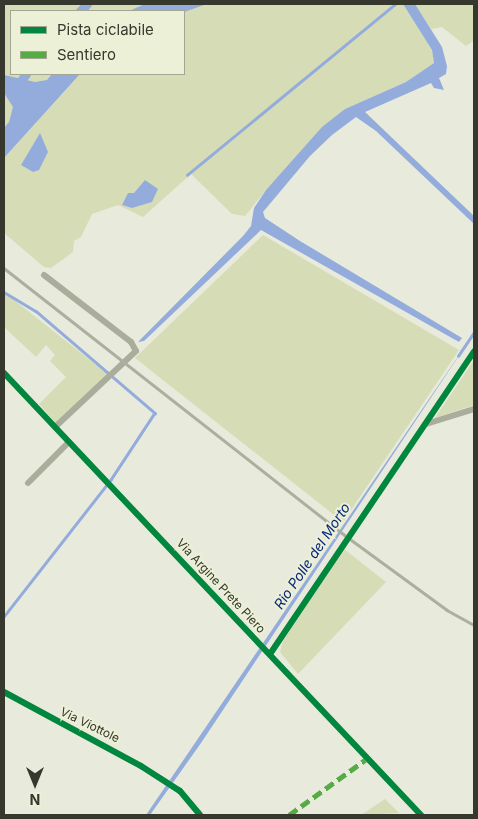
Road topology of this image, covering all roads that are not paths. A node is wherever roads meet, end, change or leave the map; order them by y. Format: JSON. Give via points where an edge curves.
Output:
{"nodes":[{"id":1,"x":44,"y":275,"type":"dead end"},
{"id":2,"x":474,"y":351,"type":"edge"},
{"id":3,"x":4,"y":373,"type":"edge"},
{"id":4,"x":474,"y":409,"type":"edge"},
{"id":5,"x":426,"y":424,"type":"junction"},
{"id":6,"x":55,"y":427,"type":"junction"},
{"id":7,"x":69,"y":442,"type":"junction"},
{"id":8,"x":28,"y":483,"type":"dead end"},
{"id":9,"x":269,"y":653,"type":"junction"},
{"id":10,"x":4,"y":692,"type":"edge"},
{"id":11,"x":200,"y":815,"type":"edge"},
{"id":12,"x":421,"y":815,"type":"edge"}],
"edges":[{"from":1,"to":6,"type":"street","via":[[131,342],[136,350]]},
{"from":2,"to":5,"type":"street"},
{"from":3,"to":6,"type":"street","name":"Via Argine Prete Piero"},
{"from":4,"to":5,"type":"street"},
{"from":5,"to":9,"type":"street"},
{"from":6,"to":7,"type":"street","name":"Via Argine Prete Piero"},
{"from":7,"to":8,"type":"street"},
{"from":7,"to":9,"type":"street","name":"Via Argine Prete Piero"},
{"from":9,"to":12,"type":"street","name":"Via Argine Prete Piero","via":[[365,760]]},
{"from":10,"to":11,"type":"street","name":"Via Viottole","via":[[61,725],[110,747],[180,791]]}]}
